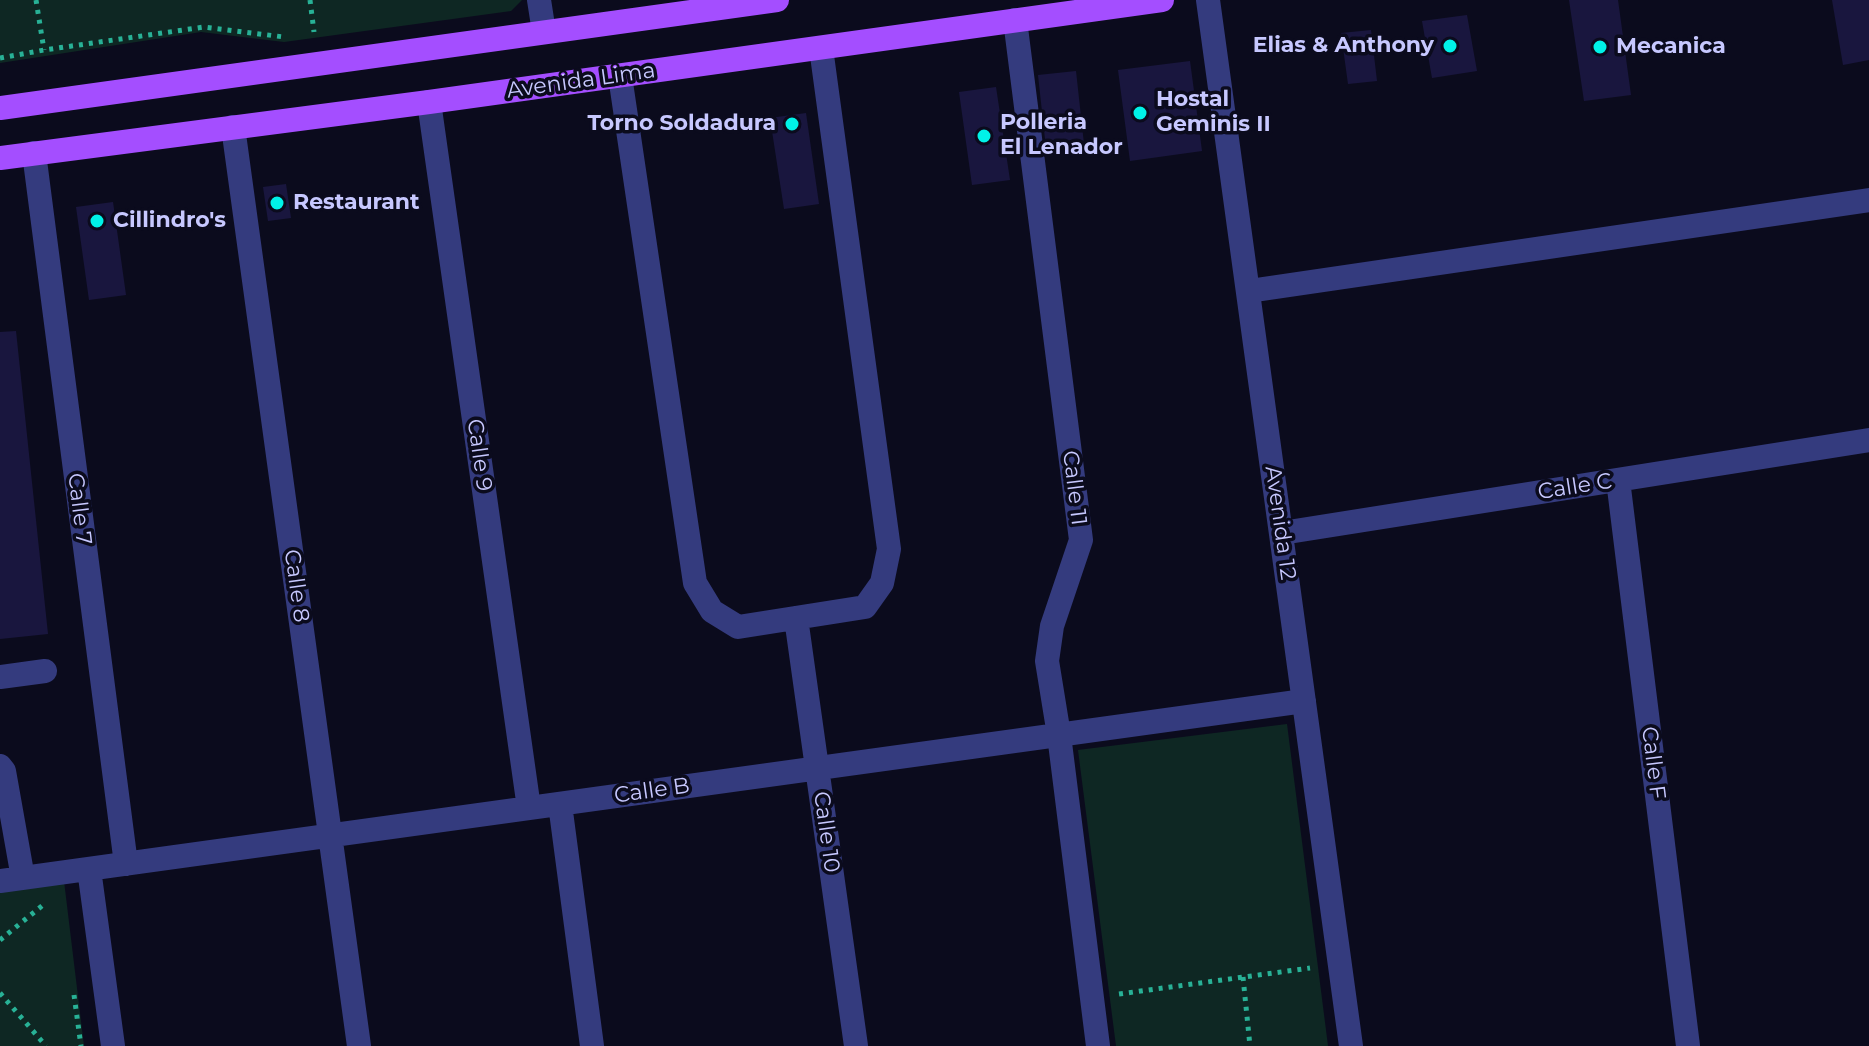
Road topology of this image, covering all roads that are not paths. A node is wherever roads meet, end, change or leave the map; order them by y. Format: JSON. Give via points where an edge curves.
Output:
{"nodes":[{"id":1,"x":539,"y":0,"type":"edge"},
{"id":2,"x":777,"y":0,"type":"edge"},
{"id":3,"x":1162,"y":0,"type":"edge"},
{"id":4,"x":1208,"y":0,"type":"edge"},
{"id":5,"x":1083,"y":5,"type":"edge"},
{"id":6,"x":1015,"y":20,"type":"junction"},
{"id":7,"x":544,"y":32,"type":"junction"},
{"id":8,"x":821,"y":48,"type":"junction"},
{"id":9,"x":620,"y":76,"type":"junction"},
{"id":10,"x":429,"y":102,"type":"junction"},
{"id":11,"x":0,"y":108,"type":"edge"},
{"id":12,"x":233,"y":127,"type":"junction"},
{"id":13,"x":34,"y":153,"type":"junction"},
{"id":14,"x":0,"y":158,"type":"edge"},
{"id":15,"x":1869,"y":200,"type":"edge"},
{"id":16,"x":1249,"y":291,"type":"junction"},
{"id":17,"x":1869,"y":440,"type":"edge"},
{"id":18,"x":1618,"y":480,"type":"junction"},
{"id":19,"x":1282,"y":533,"type":"junction"},
{"id":20,"x":796,"y":618,"type":"junction"},
{"id":21,"x":45,"y":671,"type":"dead end"},
{"id":22,"x":0,"y":677,"type":"edge"},
{"id":23,"x":1304,"y":701,"type":"junction"},
{"id":24,"x":1059,"y":735,"type":"junction"},
{"id":25,"x":0,"y":766,"type":"edge"},
{"id":26,"x":816,"y":768,"type":"junction"},
{"id":27,"x":560,"y":804,"type":"junction"},
{"id":28,"x":529,"y":808,"type":"junction"},
{"id":29,"x":330,"y":835,"type":"junction"},
{"id":30,"x":126,"y":864,"type":"junction"},
{"id":31,"x":89,"y":869,"type":"junction"},
{"id":32,"x":11,"y":880,"type":"edge"},
{"id":33,"x":113,"y":1046,"type":"edge"},
{"id":34,"x":359,"y":1046,"type":"edge"},
{"id":35,"x":592,"y":1046,"type":"edge"},
{"id":36,"x":856,"y":1046,"type":"edge"},
{"id":37,"x":1098,"y":1046,"type":"edge"},
{"id":38,"x":1351,"y":1046,"type":"edge"},
{"id":39,"x":1688,"y":1046,"type":"edge"}],
"edges":[{"from":1,"to":7,"type":"street"},
{"from":2,"to":7,"type":"main road"},
{"from":3,"to":5,"type":"main road","name":"Avenida Lima"},
{"from":4,"to":16,"type":"street","name":"Avenida 12"},
{"from":5,"to":6,"type":"main road","name":"Avenida Lima"},
{"from":6,"to":8,"type":"main road","name":"Avenida Lima"},
{"from":6,"to":24,"type":"street","name":"Calle 11","via":[[1081,540],[1052,626],[1047,661]]},
{"from":7,"to":11,"type":"main road"},
{"from":8,"to":9,"type":"main road","name":"Avenida Lima"},
{"from":8,"to":20,"type":"street","via":[[889,549],[882,583],[865,607]]},
{"from":9,"to":10,"type":"main road","name":"Avenida Lima"},
{"from":9,"to":20,"type":"street","via":[[695,583],[712,611],[738,627]]},
{"from":10,"to":12,"type":"main road","name":"Avenida Lima"},
{"from":10,"to":28,"type":"street","name":"Calle 9"},
{"from":12,"to":13,"type":"main road","name":"Avenida Lima"},
{"from":12,"to":29,"type":"street","name":"Calle 8"},
{"from":13,"to":14,"type":"main road","name":"Avenida Lima"},
{"from":13,"to":30,"type":"street","name":"Calle 7"},
{"from":15,"to":16,"type":"street"},
{"from":16,"to":19,"type":"street","name":"Avenida 12"},
{"from":17,"to":18,"type":"street","name":"Calle C"},
{"from":18,"to":19,"type":"street","name":"Calle C"},
{"from":18,"to":39,"type":"street","name":"Calle F"},
{"from":19,"to":23,"type":"street","name":"Avenida 12"},
{"from":20,"to":26,"type":"street","name":"Calle 10"},
{"from":21,"to":22,"type":"street"},
{"from":23,"to":24,"type":"street","name":"Calle B"},
{"from":23,"to":38,"type":"street","name":"Avenida 12"},
{"from":24,"to":26,"type":"street","name":"Calle B"},
{"from":24,"to":37,"type":"street","name":"Calle 11"},
{"from":25,"to":32,"type":"street"},
{"from":26,"to":27,"type":"street","name":"Calle B"},
{"from":26,"to":36,"type":"street","name":"Calle 10"},
{"from":27,"to":28,"type":"street","name":"Calle B"},
{"from":27,"to":35,"type":"street"},
{"from":28,"to":29,"type":"street","name":"Calle B"},
{"from":29,"to":30,"type":"street","name":"Calle B"},
{"from":29,"to":34,"type":"street","name":"Calle 8"},
{"from":30,"to":31,"type":"street","name":"Calle B"},
{"from":31,"to":32,"type":"street","name":"Calle B"},
{"from":31,"to":33,"type":"street"}]}
